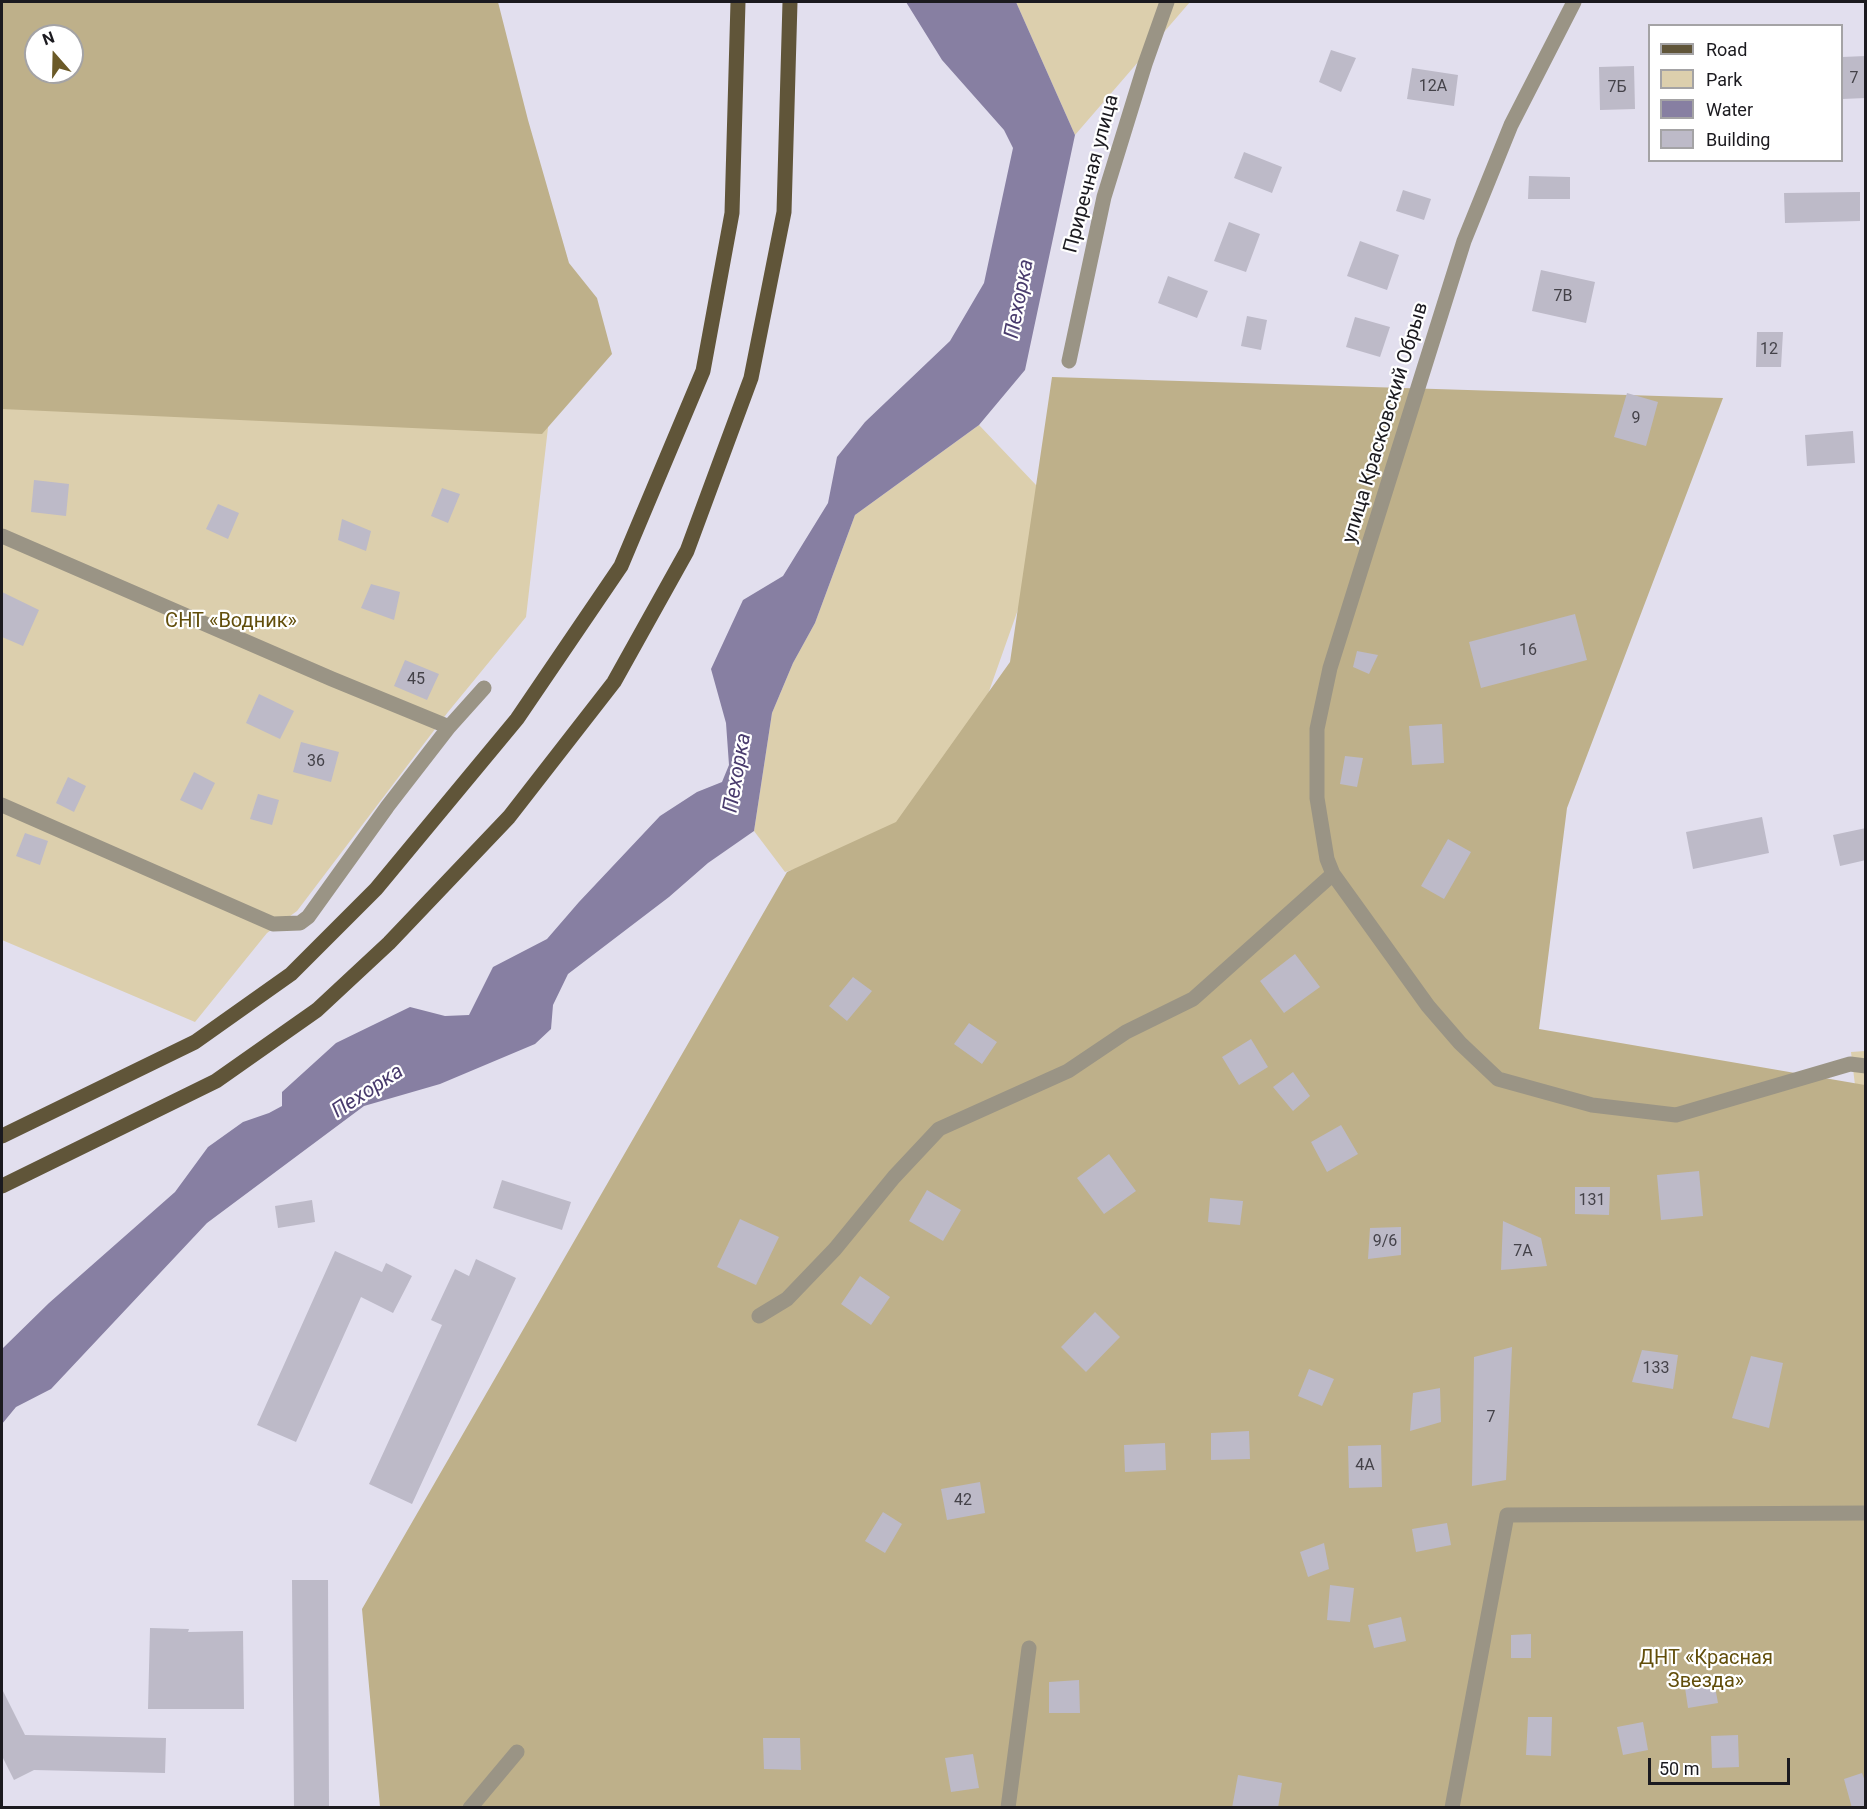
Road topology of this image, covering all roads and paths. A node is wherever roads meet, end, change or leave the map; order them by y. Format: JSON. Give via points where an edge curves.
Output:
{"nodes":[{"id":1,"x":738,"y":2,"type":"edge"},
{"id":2,"x":790,"y":2,"type":"edge"},
{"id":3,"x":1167,"y":2,"type":"edge"},
{"id":4,"x":1574,"y":2,"type":"edge"},
{"id":5,"x":1068,"y":361,"type":"dead end"},
{"id":6,"x":2,"y":536,"type":"edge"},
{"id":7,"x":484,"y":688,"type":"dead end"},
{"id":8,"x":449,"y":727,"type":"junction"},
{"id":9,"x":2,"y":805,"type":"edge"},
{"id":10,"x":1333,"y":874,"type":"junction"},
{"id":11,"x":1866,"y":1066,"type":"edge"},
{"id":12,"x":2,"y":1136,"type":"edge"},
{"id":13,"x":2,"y":1186,"type":"edge"},
{"id":14,"x":759,"y":1316,"type":"dead end"},
{"id":15,"x":1866,"y":1513,"type":"edge"},
{"id":16,"x":1029,"y":1648,"type":"dead end"},
{"id":17,"x":517,"y":1752,"type":"dead end"},
{"id":18,"x":470,"y":1808,"type":"edge"},
{"id":19,"x":1008,"y":1808,"type":"edge"},
{"id":20,"x":1452,"y":1808,"type":"edge"}],
"edges":[{"from":1,"to":12,"type":"main road","via":[[732,213],[703,371],[621,566],[517,719],[376,889],[291,974],[195,1042]]},
{"from":2,"to":13,"type":"main road","via":[[784,212],[751,378],[687,551],[615,682],[509,816],[389,943],[317,1010],[216,1081]]},
{"from":3,"to":5,"type":"street","name":"Приречная улица","via":[[1104,197]]},
{"from":4,"to":10,"type":"street","name":"улица Красковский Обрыв","via":[[1511,125],[1464,241],[1330,668],[1317,729],[1317,798]]},
{"from":6,"to":8,"type":"street"},
{"from":7,"to":8,"type":"street"},
{"from":8,"to":9,"type":"street","via":[[300,923],[273,924]]},
{"from":10,"to":11,"type":"street","name":"улица Красковский Обрыв","via":[[1428,1006],[1498,1079],[1592,1105],[1676,1115],[1850,1064]]},
{"from":10,"to":14,"type":"street","via":[[1192,999],[1126,1032],[1068,1071],[939,1129],[787,1299]]},
{"from":15,"to":20,"type":"street","via":[[1507,1515]]},
{"from":16,"to":19,"type":"street"},
{"from":17,"to":18,"type":"street"}]}
